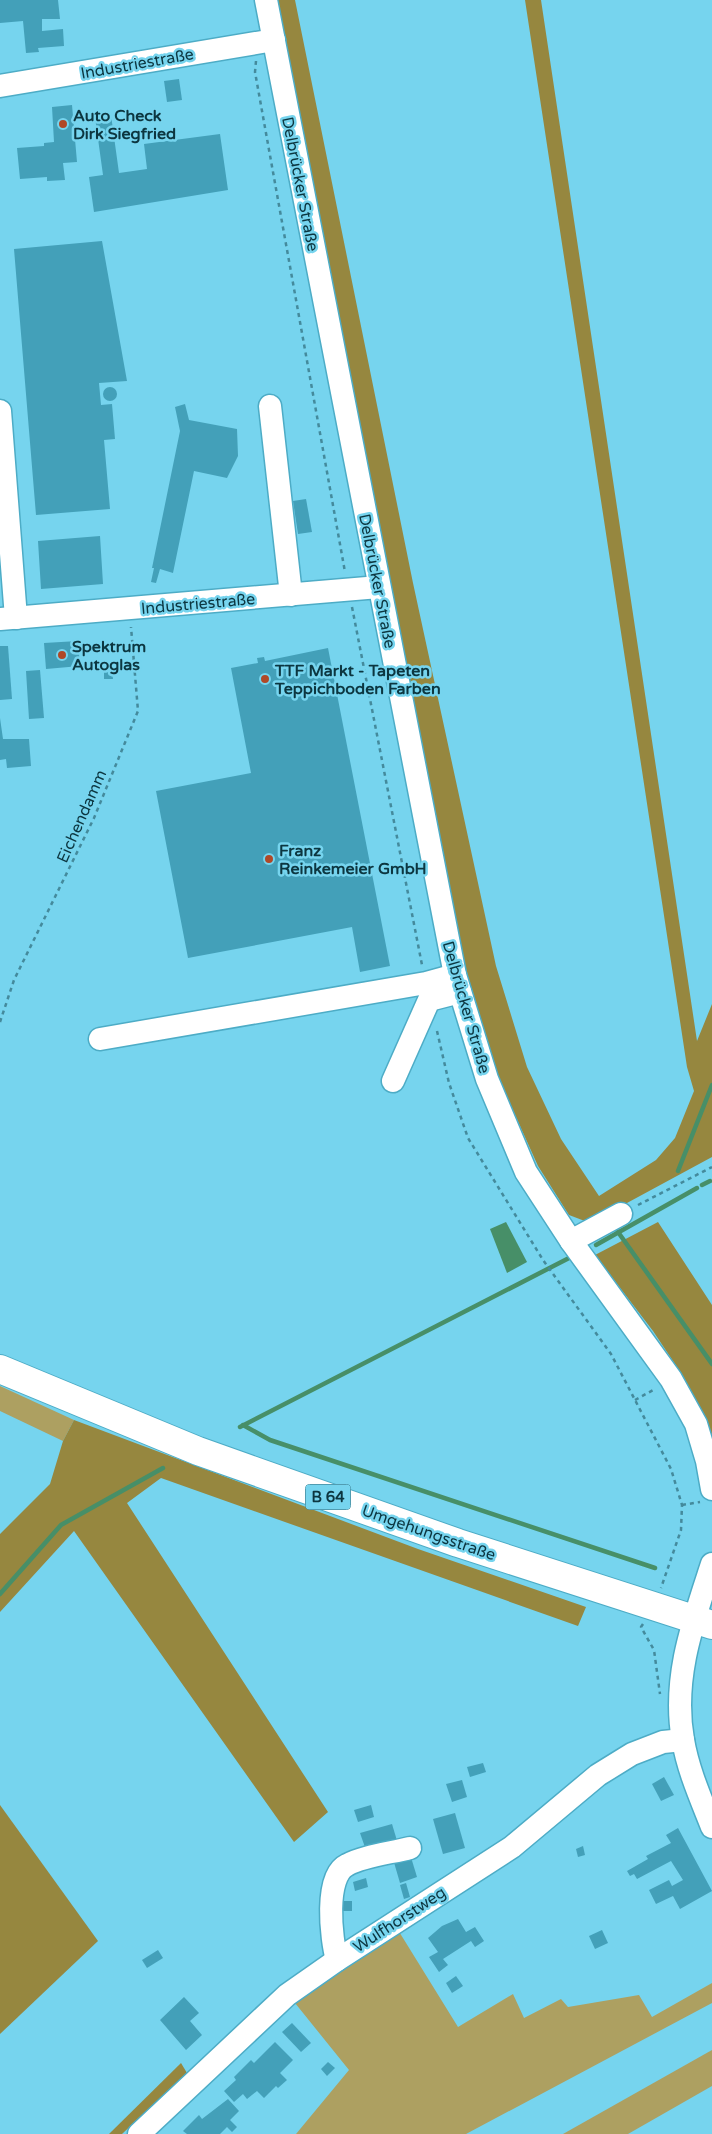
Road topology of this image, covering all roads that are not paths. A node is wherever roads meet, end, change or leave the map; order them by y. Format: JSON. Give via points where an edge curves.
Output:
{"nodes":[{"id":1,"x":266,"y":0,"type":"edge"},
{"id":2,"x":265,"y":42,"type":"junction"},
{"id":3,"x":0,"y":86,"type":"edge"},
{"id":4,"x":270,"y":406,"type":"dead end"},
{"id":5,"x":0,"y":411,"type":"edge"},
{"id":6,"x":379,"y":587,"type":"junction"},
{"id":7,"x":290,"y":595,"type":"junction"},
{"id":8,"x":8,"y":618,"type":"edge"},
{"id":9,"x":457,"y":983,"type":"junction"},
{"id":10,"x":427,"y":992,"type":"junction"},
{"id":11,"x":100,"y":1039,"type":"dead end"},
{"id":12,"x":393,"y":1081,"type":"dead end"},
{"id":13,"x":621,"y":1214,"type":"road end"},
{"id":14,"x":571,"y":1241,"type":"junction"},
{"id":15,"x":0,"y":1369,"type":"edge"},
{"id":16,"x":708,"y":1495,"type":"edge"},
{"id":17,"x":712,"y":1564,"type":"edge"},
{"id":18,"x":703,"y":1623,"type":"edge"},
{"id":19,"x":683,"y":1740,"type":"junction"},
{"id":20,"x":712,"y":1828,"type":"edge"},
{"id":21,"x":410,"y":1848,"type":"dead end"},
{"id":22,"x":337,"y":1960,"type":"junction"},
{"id":23,"x":139,"y":2134,"type":"edge"}],
"edges":[{"from":1,"to":2,"type":"street","name":"Delbrücker Straße"},
{"from":2,"to":3,"type":"street","name":"Industriestraße"},
{"from":2,"to":6,"type":"street","name":"Delbrücker Straße"},
{"from":4,"to":7,"type":"street"},
{"from":5,"to":8,"type":"street","name":"Industriestraße"},
{"from":6,"to":7,"type":"street","name":"Industriestraße"},
{"from":6,"to":9,"type":"street","name":"Delbrücker Straße"},
{"from":7,"to":8,"type":"street","name":"Industriestraße"},
{"from":9,"to":10,"type":"street"},
{"from":9,"to":14,"type":"street","name":"Delbrücker Straße","via":[[487,1079],[526,1172]]},
{"from":10,"to":11,"type":"street"},
{"from":10,"to":12,"type":"street"},
{"from":13,"to":14,"type":"street"},
{"from":14,"to":16,"type":"street","name":"Delbrücker Straße","via":[[671,1379],[696,1424],[707,1460]]},
{"from":15,"to":18,"type":"main road","name":"Umgehungsstraße","number":"B 64","via":[[198,1452]]},
{"from":17,"to":18,"type":"street"},
{"from":18,"to":19,"type":"street","via":[[687,1640],[681,1672]]},
{"from":19,"to":20,"type":"street"},
{"from":19,"to":22,"type":"street","name":"Wulfhorstweg","via":[[663,1742],[632,1754],[598,1775],[512,1847]]},
{"from":21,"to":22,"type":"street","via":[[345,1865],[336,1876],[331,1923]]},
{"from":22,"to":23,"type":"street","name":"Wulfhorstweg","via":[[287,1995]]}]}
